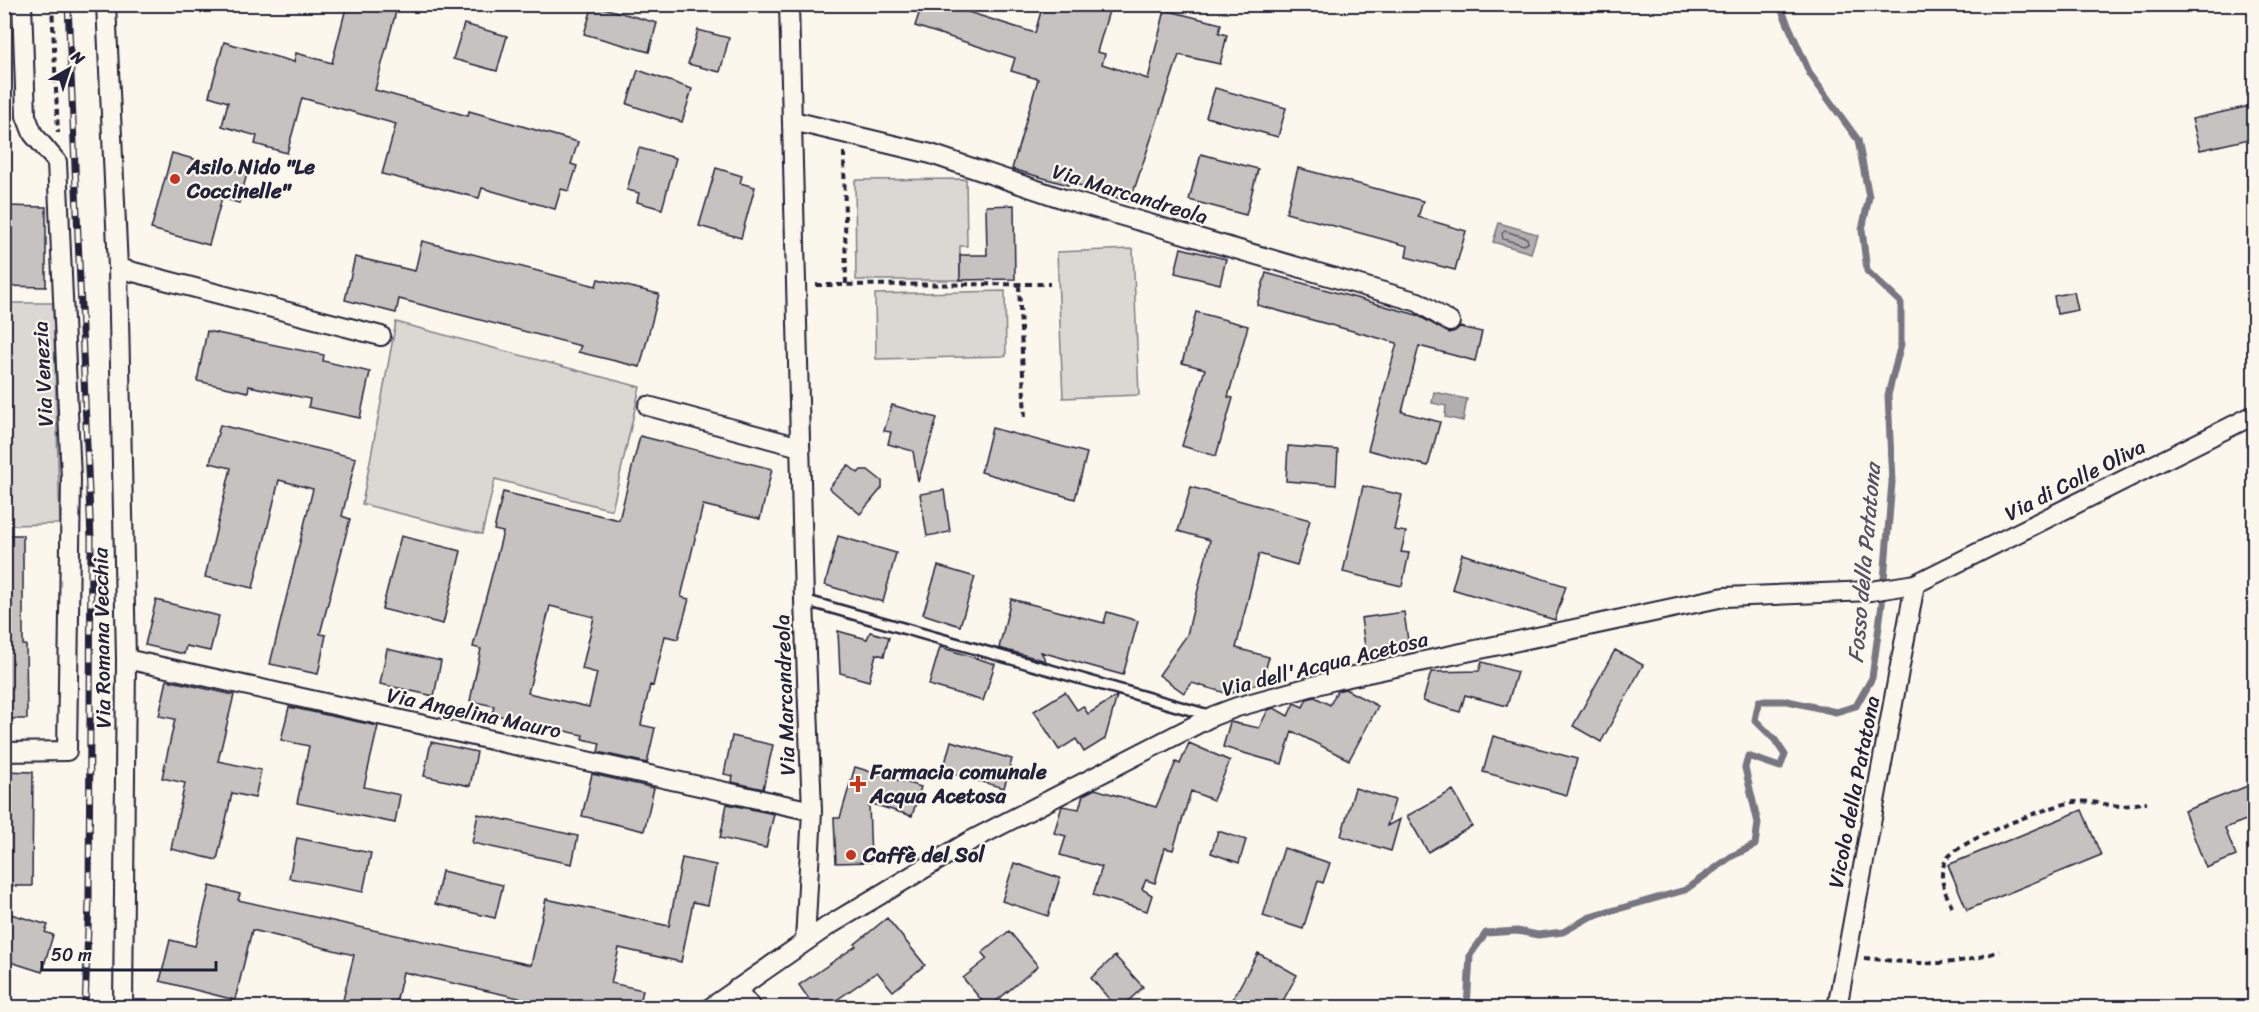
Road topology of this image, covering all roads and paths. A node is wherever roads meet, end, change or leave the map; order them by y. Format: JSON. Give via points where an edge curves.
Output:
{"nodes":[{"id":1,"x":22,"y":4,"type":"edge"},
{"id":2,"x":52,"y":4,"type":"edge"},
{"id":3,"x":106,"y":4,"type":"edge"},
{"id":4,"x":789,"y":4,"type":"edge"},
{"id":5,"x":793,"y":121,"type":"junction"},
{"id":6,"x":844,"y":133,"type":"junction"},
{"id":7,"x":57,"y":162,"type":"junction"},
{"id":8,"x":118,"y":268,"type":"junction"},
{"id":9,"x":798,"y":282,"type":"junction"},
{"id":10,"x":1050,"y":284,"type":"dead end"},
{"id":11,"x":1019,"y":285,"type":"junction"},
{"id":12,"x":846,"y":287,"type":"junction"},
{"id":13,"x":1450,"y":322,"type":"dead end"},
{"id":14,"x":381,"y":336,"type":"dead end"},
{"id":15,"x":648,"y":406,"type":"dead end"},
{"id":16,"x":2254,"y":414,"type":"edge"},
{"id":17,"x":1025,"y":419,"type":"dead end"},
{"id":18,"x":800,"y":447,"type":"junction"},
{"id":19,"x":1915,"y":584,"type":"junction"},
{"id":20,"x":804,"y":600,"type":"junction"},
{"id":21,"x":126,"y":659,"type":"junction"},
{"id":22,"x":1213,"y":716,"type":"junction"},
{"id":23,"x":4,"y":752,"type":"edge"},
{"id":24,"x":2147,"y":802,"type":"dead end"},
{"id":25,"x":812,"y":811,"type":"junction"},
{"id":26,"x":1952,"y":907,"type":"dead end"},
{"id":27,"x":805,"y":941,"type":"junction"},
{"id":28,"x":1999,"y":951,"type":"dead end"},
{"id":29,"x":1846,"y":956,"type":"junction"},
{"id":30,"x":736,"y":989,"type":"junction"},
{"id":31,"x":123,"y":1008,"type":"edge"},
{"id":32,"x":710,"y":1008,"type":"edge"},
{"id":33,"x":752,"y":1008,"type":"edge"},
{"id":34,"x":1837,"y":1008,"type":"edge"}],
"edges":[{"from":1,"to":7,"type":"street","via":[[27,116],[33,134]]},
{"from":2,"to":7,"type":"path"},
{"from":3,"to":8,"type":"street","name":"Via Romana Vecchia"},
{"from":4,"to":5,"type":"street","name":"Via Marcandreola"},
{"from":5,"to":6,"type":"street","name":"Via Marcandreola"},
{"from":5,"to":9,"type":"street","name":"Via Marcandreola"},
{"from":6,"to":12,"type":"path"},
{"from":6,"to":13,"type":"street","name":"Via Marcandreola","via":[[931,154],[1064,199],[1418,302]]},
{"from":7,"to":23,"type":"street","name":"Via Venezia","via":[[71,479],[67,751]]},
{"from":8,"to":14,"type":"street"},
{"from":8,"to":21,"type":"street","name":"Via Romana Vecchia"},
{"from":9,"to":12,"type":"path"},
{"from":9,"to":18,"type":"street","name":"Via Marcandreola"},
{"from":10,"to":11,"type":"path"},
{"from":11,"to":12,"type":"path"},
{"from":11,"to":17,"type":"path"},
{"from":15,"to":18,"type":"street"},
{"from":16,"to":19,"type":"street","name":"Via di Colle Oliva"},
{"from":18,"to":20,"type":"street","name":"Via Marcandreola"},
{"from":19,"to":22,"type":"street","name":"Via dell'Acqua Acetosa","via":[[1871,591],[1724,597],[1335,680]]},
{"from":19,"to":29,"type":"street","name":"Vicolo della Patatona"},
{"from":20,"to":22,"type":"lane"},
{"from":20,"to":25,"type":"street","name":"Via Marcandreola"},
{"from":21,"to":25,"type":"street","name":"Via Angelina Mauro"},
{"from":21,"to":31,"type":"street","name":"Via Romana Vecchia"},
{"from":22,"to":27,"type":"street","name":"Via dell'Acqua Acetosa","via":[[970,841]]},
{"from":24,"to":26,"type":"path","via":[[2123,806],[2076,802],[2049,808],[1969,842],[1947,857],[1942,870],[1943,887]]},
{"from":25,"to":27,"type":"street","name":"Via Marcandreola"},
{"from":27,"to":30,"type":"street","name":"Via dell'Acqua Acetosa"},
{"from":28,"to":29,"type":"path","via":[[1974,960],[1932,965]]},
{"from":29,"to":34,"type":"street","name":"Vicolo della Patatona"},
{"from":30,"to":32,"type":"street","name":"Via dell'Acqua Acetosa"},
{"from":30,"to":33,"type":"street"}]}
